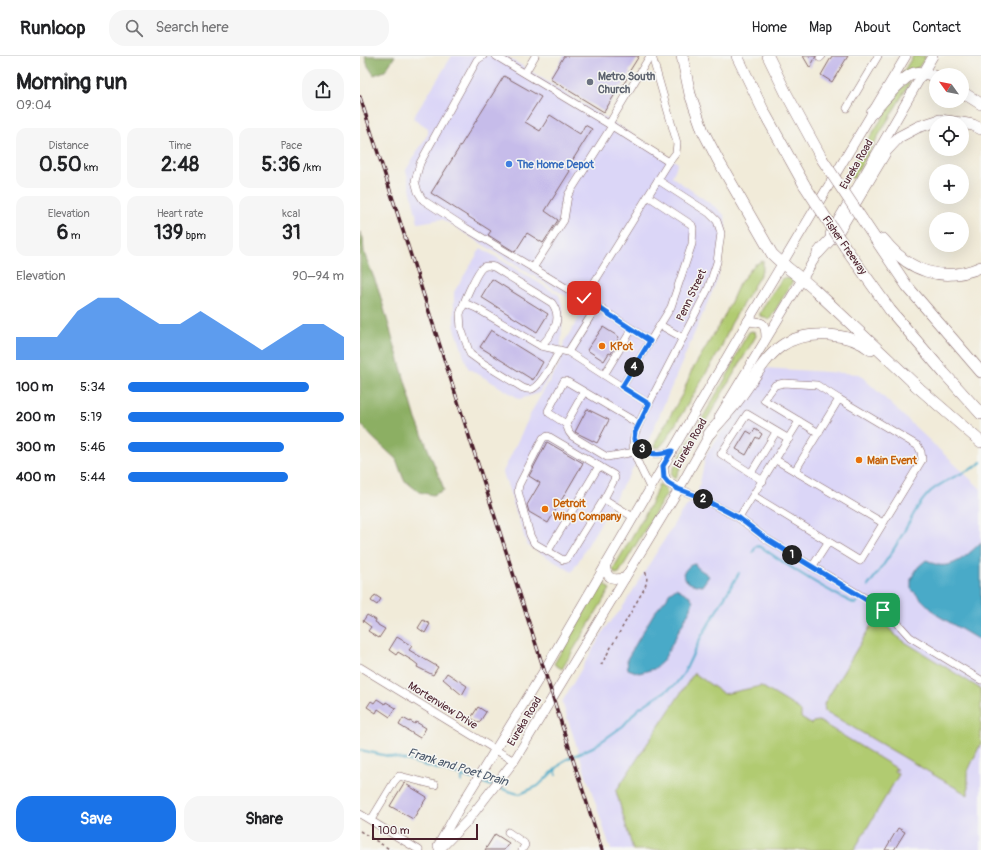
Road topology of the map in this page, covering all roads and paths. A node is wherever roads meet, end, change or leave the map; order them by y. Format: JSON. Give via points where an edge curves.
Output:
{"nodes":[{"id":1,"x":483,"y":56,"type":"edge"},
{"id":2,"x":496,"y":56,"type":"edge"},
{"id":3,"x":535,"y":56,"type":"edge"},
{"id":4,"x":651,"y":56,"type":"edge"},
{"id":5,"x":682,"y":56,"type":"edge"},
{"id":6,"x":737,"y":56,"type":"edge"},
{"id":7,"x":768,"y":56,"type":"edge"},
{"id":8,"x":878,"y":56,"type":"edge"},
{"id":9,"x":906,"y":56,"type":"edge"},
{"id":10,"x":933,"y":56,"type":"edge"},
{"id":11,"x":924,"y":72,"type":"junction"},
{"id":12,"x":525,"y":73,"type":"junction"},
{"id":13,"x":929,"y":74,"type":"edge"},
{"id":14,"x":969,"y":96,"type":"edge"},
{"id":15,"x":981,"y":104,"type":"edge"},
{"id":16,"x":847,"y":108,"type":"dead end"},
{"id":17,"x":872,"y":113,"type":"junction"},
{"id":18,"x":929,"y":124,"type":"edge"},
{"id":19,"x":610,"y":125,"type":"junction"},
{"id":20,"x":969,"y":125,"type":"edge"},
{"id":21,"x":981,"y":129,"type":"edge"},
{"id":22,"x":669,"y":162,"type":"junction"},
{"id":23,"x":658,"y":180,"type":"junction"},
{"id":24,"x":648,"y":196,"type":"junction"},
{"id":25,"x":862,"y":219,"type":"junction"},
{"id":26,"x":818,"y":253,"type":"junction"},
{"id":27,"x":783,"y":265,"type":"junction"},
{"id":28,"x":981,"y":267,"type":"edge"},
{"id":29,"x":533,"y":268,"type":"junction"},
{"id":30,"x":803,"y":278,"type":"junction"},
{"id":31,"x":584,"y":298,"type":"junction"},
{"id":32,"x":464,"y":304,"type":"junction"},
{"id":33,"x":597,"y":306,"type":"junction"},
{"id":34,"x":748,"y":321,"type":"junction"},
{"id":35,"x":660,"y":325,"type":"junction"},
{"id":36,"x":632,"y":329,"type":"junction"},
{"id":37,"x":683,"y":338,"type":"junction"},
{"id":38,"x":766,"y":338,"type":"junction"},
{"id":39,"x":650,"y":341,"type":"junction"},
{"id":40,"x":541,"y":346,"type":"junction"},
{"id":41,"x":564,"y":351,"type":"junction"},
{"id":42,"x":981,"y":372,"type":"edge"},
{"id":43,"x":604,"y":375,"type":"junction"},
{"id":44,"x":622,"y":387,"type":"junction"},
{"id":45,"x":919,"y":388,"type":"junction"},
{"id":46,"x":584,"y":392,"type":"junction"},
{"id":47,"x":839,"y":399,"type":"junction"},
{"id":48,"x":649,"y":404,"type":"junction"},
{"id":49,"x":981,"y":414,"type":"edge"},
{"id":50,"x":799,"y":421,"type":"junction"},
{"id":51,"x":566,"y":424,"type":"junction"},
{"id":52,"x":639,"y":424,"type":"junction"},
{"id":53,"x":776,"y":432,"type":"junction"},
{"id":54,"x":818,"y":433,"type":"junction"},
{"id":55,"x":710,"y":434,"type":"junction"},
{"id":56,"x":634,"y":439,"type":"junction"},
{"id":57,"x":789,"y":439,"type":"junction"},
{"id":58,"x":981,"y":442,"type":"edge"},
{"id":59,"x":672,"y":451,"type":"junction"},
{"id":60,"x":635,"y":452,"type":"junction"},
{"id":61,"x":776,"y":460,"type":"junction"},
{"id":62,"x":599,"y":466,"type":"junction"},
{"id":63,"x":663,"y":466,"type":"junction"},
{"id":64,"x":795,"y":471,"type":"junction"},
{"id":65,"x":751,"y":473,"type":"junction"},
{"id":66,"x":763,"y":481,"type":"junction"},
{"id":67,"x":650,"y":488,"type":"junction"},
{"id":68,"x":678,"y":489,"type":"junction"},
{"id":69,"x":754,"y":496,"type":"junction"},
{"id":70,"x":604,"y":499,"type":"junction"},
{"id":71,"x":633,"y":517,"type":"junction"},
{"id":72,"x":739,"y":518,"type":"junction"},
{"id":73,"x":883,"y":523,"type":"junction"},
{"id":74,"x":829,"y":541,"type":"junction"},
{"id":75,"x":548,"y":551,"type":"junction"},
{"id":76,"x":605,"y":564,"type":"junction"},
{"id":77,"x":812,"y":567,"type":"junction"},
{"id":78,"x":644,"y":571,"type":"dead end"},
{"id":79,"x":625,"y":578,"type":"junction"},
{"id":80,"x":601,"y":665,"type":"dead end"},
{"id":81,"x":360,"y":667,"type":"edge"},
{"id":82,"x":981,"y":680,"type":"edge"},
{"id":83,"x":496,"y":750,"type":"junction"},
{"id":84,"x":514,"y":762,"type":"junction"},
{"id":85,"x":435,"y":785,"type":"dead end"},
{"id":86,"x":360,"y":814,"type":"edge"},
{"id":87,"x":371,"y":820,"type":"junction"},
{"id":88,"x":360,"y":831,"type":"edge"},
{"id":89,"x":508,"y":832,"type":"dead end"},
{"id":90,"x":391,"y":850,"type":"edge"},
{"id":91,"x":419,"y":850,"type":"edge"},
{"id":92,"x":438,"y":850,"type":"edge"},
{"id":93,"x":522,"y":850,"type":"edge"}],
"edges":[{"from":1,"to":29,"type":"street","via":[[478,60],[420,163],[415,181],[423,200]]},
{"from":2,"to":12,"type":"street"},
{"from":3,"to":12,"type":"street"},
{"from":4,"to":19,"type":"street"},
{"from":4,"to":22,"type":"street","via":[[677,143],[676,153]]},
{"from":5,"to":27,"type":"highway","via":[[690,94],[718,160],[772,254]]},
{"from":6,"to":49,"type":"highway","name":"Fisher Freeway","bridge":true,"via":[[764,112],[805,186],[845,247],[890,310]]},
{"from":7,"to":25,"type":"highway","bridge":true,"via":[[822,159]]},
{"from":8,"to":16,"type":"street"},
{"from":9,"to":17,"type":"main road","name":"Eureka Road"},
{"from":10,"to":11,"type":"main road","name":"Eureka Road"},
{"from":11,"to":13,"type":"highway"},
{"from":11,"to":17,"type":"highway","via":[[914,73],[903,81]]},
{"from":11,"to":26,"type":"main road","name":"Eureka Road"},
{"from":12,"to":19,"type":"street"},
{"from":14,"to":15,"type":"highway"},
{"from":17,"to":27,"type":"main road","name":"Eureka Road"},
{"from":18,"to":26,"type":"highway","via":[[899,137],[886,151],[839,230]]},
{"from":19,"to":22,"type":"street"},
{"from":19,"to":29,"type":"street","via":[[568,195],[564,220]]},
{"from":20,"to":21,"type":"highway"},
{"from":22,"to":23,"type":"street"},
{"from":23,"to":24,"type":"street"},
{"from":23,"to":37,"type":"street","name":"Penn Street","via":[[709,213],[717,221],[721,233],[712,279]]},
{"from":24,"to":31,"type":"street"},
{"from":24,"to":35,"type":"street","via":[[693,228],[692,244],[678,287],[671,307]]},
{"from":25,"to":28,"type":"highway","via":[[870,223],[904,261],[917,268],[936,274],[953,275]]},
{"from":25,"to":42,"type":"highway","via":[[908,286]]},
{"from":26,"to":30,"type":"main road","name":"Eureka Road"},
{"from":27,"to":30,"type":"highway"},
{"from":27,"to":34,"type":"main road","name":"Eureka Road"},
{"from":29,"to":31,"type":"street"},
{"from":30,"to":38,"type":"main road","name":"Eureka Road"},
{"from":30,"to":45,"type":"highway"},
{"from":31,"to":33,"type":"street"},
{"from":32,"to":40,"type":"street","via":[[476,308]]},
{"from":32,"to":40,"type":"street","via":[[482,268],[494,267],[552,303],[557,310],[558,317],[551,336]]},
{"from":32,"to":41,"type":"street","via":[[460,314],[461,328],[470,354],[523,388],[534,388]]},
{"from":33,"to":36,"type":"street"},
{"from":33,"to":41,"type":"street"},
{"from":34,"to":38,"type":"main road","via":[[764,325]]},
{"from":34,"to":59,"type":"main road","name":"Eureka Road"},
{"from":35,"to":37,"type":"street"},
{"from":35,"to":39,"type":"street"},
{"from":36,"to":39,"type":"street"},
{"from":36,"to":43,"type":"street"},
{"from":37,"to":48,"type":"street","name":"Penn Street"},
{"from":38,"to":55,"type":"main road","name":"Eureka Road"},
{"from":39,"to":44,"type":"street"},
{"from":40,"to":41,"type":"street"},
{"from":41,"to":43,"type":"street"},
{"from":43,"to":44,"type":"street"},
{"from":44,"to":48,"type":"street"},
{"from":45,"to":55,"type":"highway","via":[[868,347],[852,339],[823,334],[792,340],[762,365],[741,397]]},
{"from":45,"to":58,"type":"highway"},
{"from":46,"to":51,"type":"street"},
{"from":46,"to":51,"type":"street","via":[[564,381],[548,411]]},
{"from":46,"to":52,"type":"street"},
{"from":47,"to":50,"type":"street","via":[[817,385],[784,382],[775,385],[764,400]]},
{"from":47,"to":54,"type":"street"},
{"from":47,"to":73,"type":"street","via":[[918,446],[921,452],[922,460]]},
{"from":48,"to":52,"type":"street","name":"Penn Street"},
{"from":50,"to":54,"type":"street"},
{"from":50,"to":57,"type":"street"},
{"from":51,"to":60,"type":"street","via":[[572,436],[607,457]]},
{"from":52,"to":56,"type":"street","name":"Penn Street"},
{"from":53,"to":57,"type":"street"},
{"from":53,"to":65,"type":"street"},
{"from":53,"to":65,"type":"street","via":[[747,414],[721,454]]},
{"from":54,"to":64,"type":"street"},
{"from":55,"to":68,"type":"main road","name":"Eureka Road"},
{"from":56,"to":59,"type":"street","via":[[647,452],[657,455]]},
{"from":56,"to":60,"type":"street","name":"Penn Street"},
{"from":57,"to":61,"type":"street"},
{"from":59,"to":63,"type":"main road","name":"Eureka Road"},
{"from":60,"to":67,"type":"street","name":"Penn Street"},
{"from":61,"to":64,"type":"street"},
{"from":61,"to":66,"type":"street"},
{"from":62,"to":70,"type":"street","via":[[615,478]]},
{"from":62,"to":75,"type":"street"},
{"from":62,"to":75,"type":"street","via":[[548,436],[544,438],[518,491],[530,535],[534,543]]},
{"from":63,"to":67,"type":"main road","name":"Eureka Road"},
{"from":63,"to":68,"type":"main road","via":[[664,478]]},
{"from":64,"to":73,"type":"street"},
{"from":65,"to":66,"type":"street"},
{"from":66,"to":69,"type":"street"},
{"from":67,"to":71,"type":"main road","name":"Eureka Road"},
{"from":68,"to":72,"type":"street"},
{"from":68,"to":79,"type":"main road","name":"Eureka Road"},
{"from":69,"to":72,"type":"street"},
{"from":69,"to":74,"type":"street"},
{"from":70,"to":71,"type":"street"},
{"from":70,"to":75,"type":"street","via":[[567,559],[563,560]]},
{"from":71,"to":76,"type":"main road","name":"Eureka Road"},
{"from":72,"to":77,"type":"street"},
{"from":73,"to":74,"type":"street","via":[[860,561]]},
{"from":74,"to":77,"type":"street"},
{"from":76,"to":79,"type":"main road","via":[[610,577]]},
{"from":76,"to":83,"type":"main road","name":"Eureka Road"},
{"from":77,"to":82,"type":"street","via":[[883,610],[910,637]]},
{"from":78,"to":80,"type":"path","via":[[647,576],[644,589]]},
{"from":79,"to":84,"type":"main road","name":"Eureka Road"},
{"from":81,"to":83,"type":"street","name":"Mortenview Drive"},
{"from":83,"to":84,"type":"street","name":"Mortenview Drive"},
{"from":83,"to":92,"type":"main road","name":"Eureka Road","via":[[469,792]]},
{"from":84,"to":92,"type":"main road","name":"Eureka Road","via":[[469,819]]},
{"from":85,"to":87,"type":"street","via":[[399,776]]},
{"from":86,"to":87,"type":"street"},
{"from":87,"to":91,"type":"street"},
{"from":88,"to":90,"type":"path"},
{"from":89,"to":93,"type":"street","via":[[524,843]]}]}
